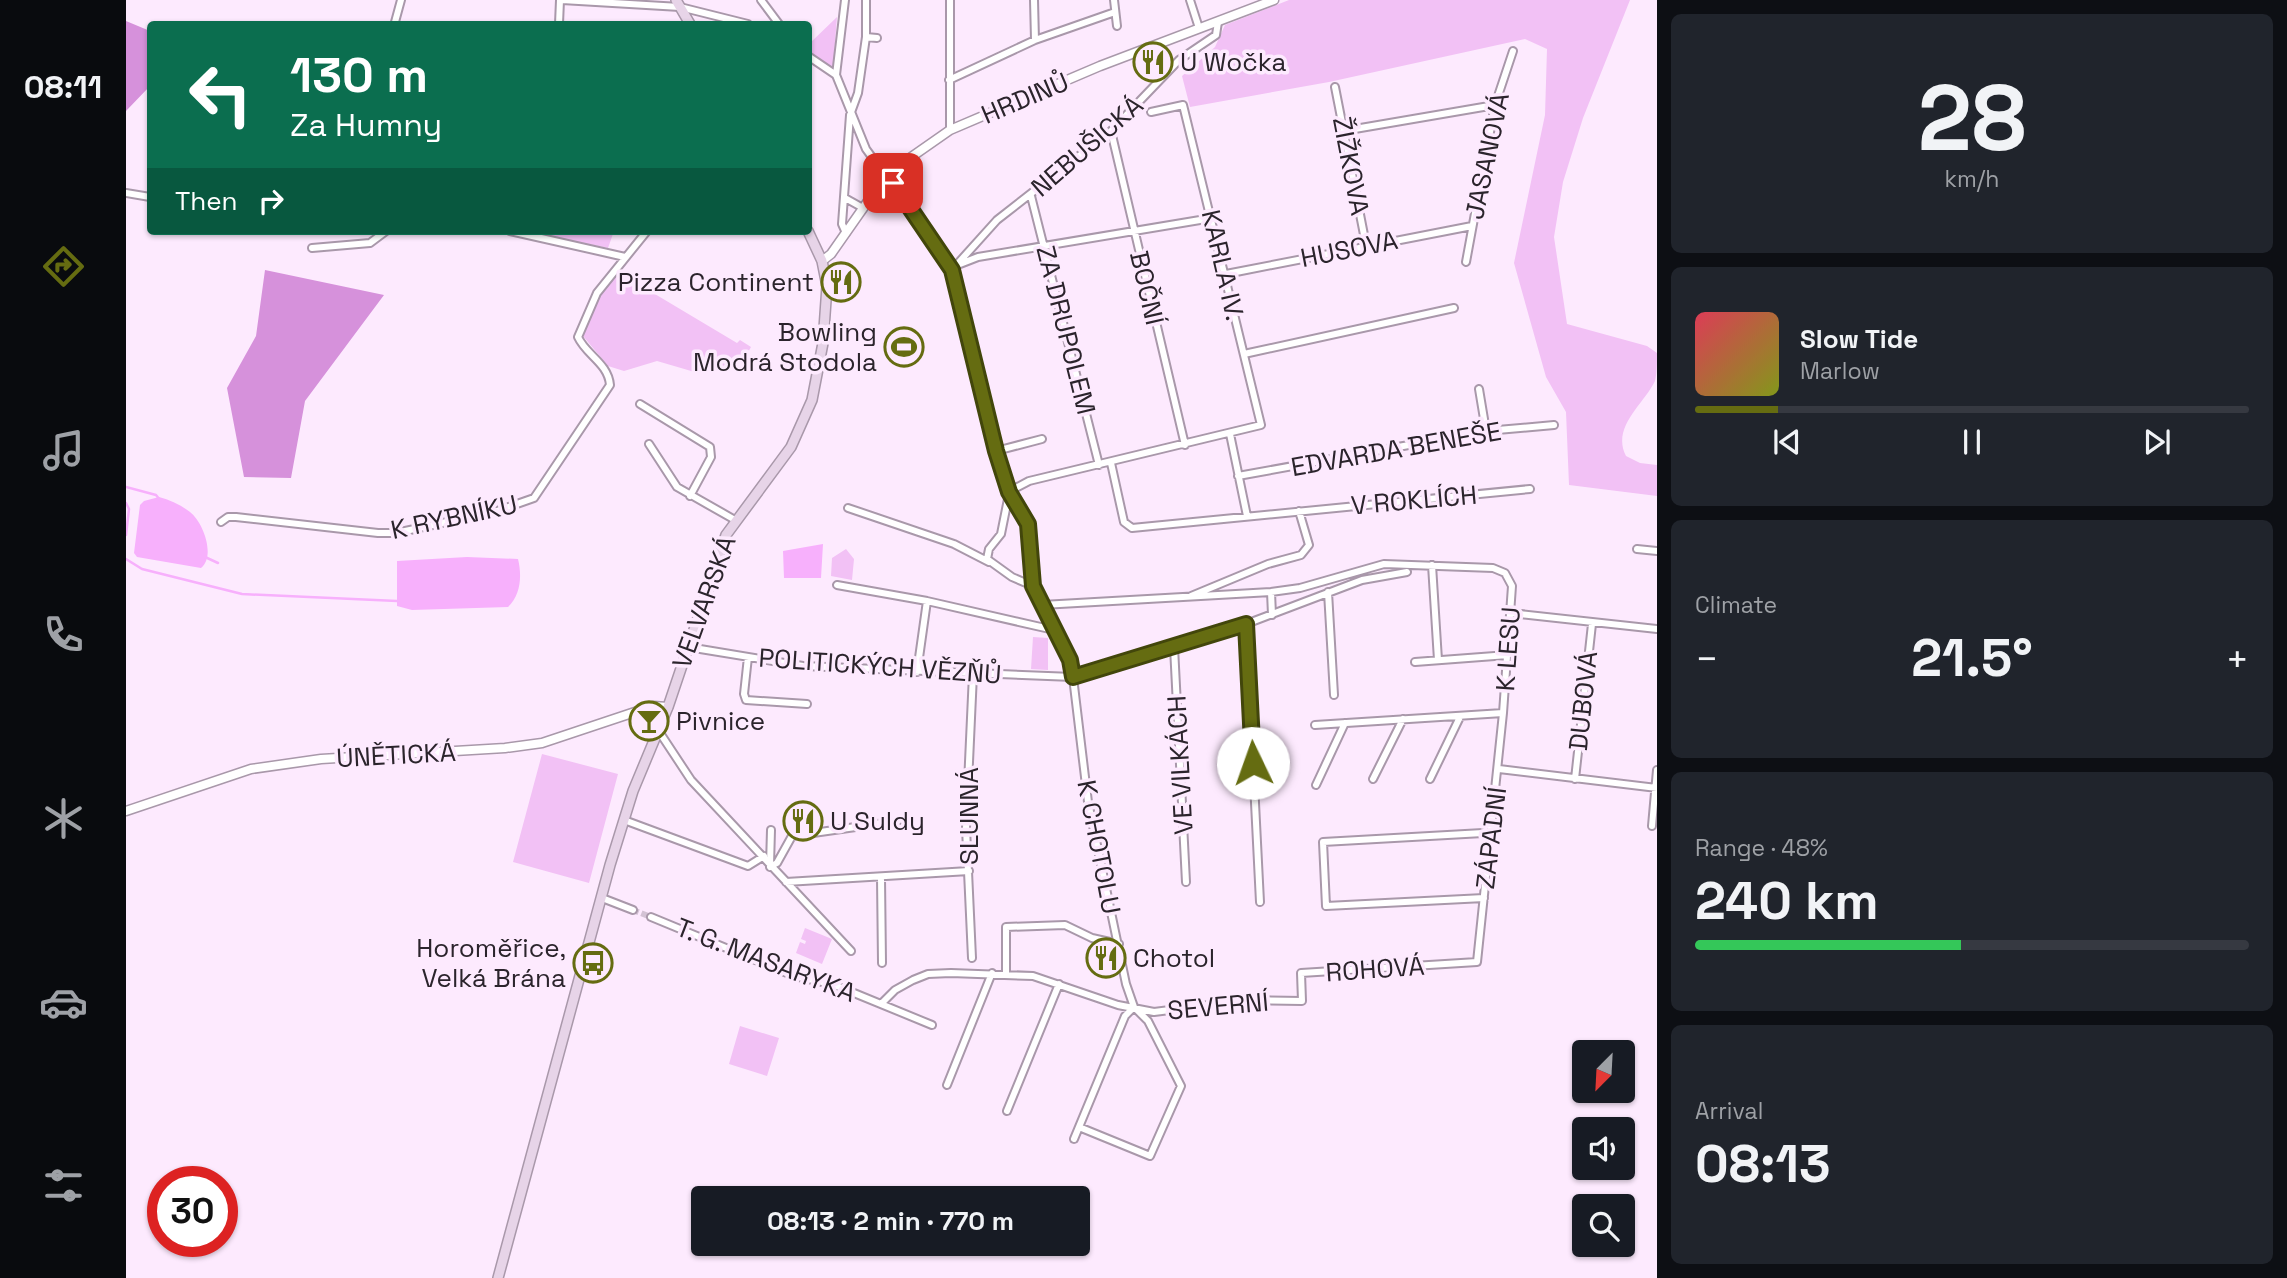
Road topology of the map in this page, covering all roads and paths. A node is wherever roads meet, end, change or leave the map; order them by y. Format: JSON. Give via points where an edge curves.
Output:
{"nodes":[{"id":1,"x":401,"y":0,"type":"edge"},
{"id":2,"x":561,"y":0,"type":"edge"},
{"id":3,"x":761,"y":0,"type":"edge"},
{"id":4,"x":845,"y":0,"type":"edge"},
{"id":5,"x":866,"y":0,"type":"edge"},
{"id":6,"x":950,"y":0,"type":"edge"},
{"id":7,"x":1034,"y":0,"type":"edge"},
{"id":8,"x":1114,"y":0,"type":"edge"},
{"id":9,"x":1190,"y":0,"type":"edge"},
{"id":10,"x":1274,"y":0,"type":"edge"},
{"id":11,"x":678,"y":3,"type":"edge"},
{"id":12,"x":1115,"y":12,"type":"junction"},
{"id":13,"x":395,"y":21,"type":"edge"},
{"id":14,"x":559,"y":21,"type":"edge"},
{"id":15,"x":688,"y":21,"type":"edge"},
{"id":16,"x":738,"y":21,"type":"edge"},
{"id":17,"x":777,"y":21,"type":"edge"},
{"id":18,"x":1218,"y":22,"type":"junction"},
{"id":19,"x":1117,"y":26,"type":"dead end"},
{"id":20,"x":1199,"y":28,"type":"junction"},
{"id":21,"x":866,"y":37,"type":"junction"},
{"id":22,"x":877,"y":38,"type":"dead end"},
{"id":23,"x":1035,"y":40,"type":"junction"},
{"id":24,"x":1513,"y":51,"type":"dead end"},
{"id":25,"x":812,"y":59,"type":"edge"},
{"id":26,"x":836,"y":75,"type":"junction"},
{"id":27,"x":949,"y":80,"type":"junction"},
{"id":28,"x":1335,"y":87,"type":"dead end"},
{"id":29,"x":1495,"y":105,"type":"junction"},
{"id":30,"x":1152,"y":112,"type":"dead end"},
{"id":31,"x":850,"y":115,"type":"junction"},
{"id":32,"x":950,"y":130,"type":"junction"},
{"id":33,"x":1111,"y":131,"type":"junction"},
{"id":34,"x":1343,"y":131,"type":"junction"},
{"id":35,"x":887,"y":174,"type":"junction"},
{"id":36,"x":126,"y":193,"type":"edge"},
{"id":37,"x":147,"y":196,"type":"edge"},
{"id":38,"x":1031,"y":196,"type":"junction"},
{"id":39,"x":845,"y":198,"type":"junction"},
{"id":40,"x":863,"y":208,"type":"junction"},
{"id":41,"x":1212,"y":218,"type":"junction"},
{"id":42,"x":1472,"y":226,"type":"junction"},
{"id":43,"x":846,"y":233,"type":"junction"},
{"id":44,"x":1134,"y":233,"type":"junction"},
{"id":45,"x":381,"y":235,"type":"edge"},
{"id":46,"x":527,"y":235,"type":"edge"},
{"id":47,"x":644,"y":235,"type":"edge"},
{"id":48,"x":810,"y":235,"type":"edge"},
{"id":49,"x":1366,"y":244,"type":"junction"},
{"id":50,"x":1045,"y":247,"type":"junction"},
{"id":51,"x":312,"y":248,"type":"dead end"},
{"id":52,"x":625,"y":257,"type":"junction"},
{"id":53,"x":822,"y":261,"type":"junction"},
{"id":54,"x":1466,"y":262,"type":"dead end"},
{"id":55,"x":952,"y":270,"type":"junction"},
{"id":56,"x":1226,"y":274,"type":"junction"},
{"id":57,"x":1454,"y":308,"type":"dead end"},
{"id":58,"x":1244,"y":354,"type":"junction"},
{"id":59,"x":1479,"y":389,"type":"dead end"},
{"id":60,"x":640,"y":404,"type":"dead end"},
{"id":61,"x":1554,"y":425,"type":"dead end"},
{"id":62,"x":1486,"y":431,"type":"junction"},
{"id":63,"x":1230,"y":434,"type":"junction"},
{"id":64,"x":1042,"y":439,"type":"dead end"},
{"id":65,"x":649,"y":444,"type":"dead end"},
{"id":66,"x":1185,"y":445,"type":"junction"},
{"id":67,"x":996,"y":451,"type":"junction"},
{"id":68,"x":1111,"y":463,"type":"junction"},
{"id":69,"x":1099,"y":466,"type":"junction"},
{"id":70,"x":1238,"y":476,"type":"junction"},
{"id":71,"x":1530,"y":489,"type":"dead end"},
{"id":72,"x":1009,"y":492,"type":"junction"},
{"id":73,"x":690,"y":496,"type":"junction"},
{"id":74,"x":848,"y":508,"type":"dead end"},
{"id":75,"x":1299,"y":511,"type":"junction"},
{"id":76,"x":1247,"y":516,"type":"junction"},
{"id":77,"x":734,"y":520,"type":"junction"},
{"id":78,"x":221,"y":522,"type":"dead end"},
{"id":79,"x":1637,"y":549,"type":"dead end"},
{"id":80,"x":1657,"y":551,"type":"edge"},
{"id":81,"x":989,"y":562,"type":"junction"},
{"id":82,"x":1432,"y":565,"type":"junction"},
{"id":83,"x":1407,"y":572,"type":"dead end"},
{"id":84,"x":1348,"y":574,"type":"junction"},
{"id":85,"x":837,"y":585,"type":"dead end"},
{"id":86,"x":1348,"y":585,"type":"junction"},
{"id":87,"x":1033,"y":586,"type":"junction"},
{"id":88,"x":1271,"y":592,"type":"junction"},
{"id":89,"x":1328,"y":592,"type":"junction"},
{"id":90,"x":1185,"y":598,"type":"junction"},
{"id":91,"x":927,"y":601,"type":"junction"},
{"id":92,"x":1042,"y":605,"type":"junction"},
{"id":93,"x":1511,"y":613,"type":"junction"},
{"id":94,"x":1272,"y":615,"type":"junction"},
{"id":95,"x":1246,"y":624,"type":"junction"},
{"id":96,"x":1592,"y":624,"type":"junction"},
{"id":97,"x":1657,"y":629,"type":"edge"},
{"id":98,"x":1054,"y":630,"type":"junction"},
{"id":99,"x":688,"y":647,"type":"junction"},
{"id":100,"x":1174,"y":647,"type":"junction"},
{"id":101,"x":1508,"y":655,"type":"junction"},
{"id":102,"x":748,"y":657,"type":"junction"},
{"id":103,"x":1438,"y":660,"type":"junction"},
{"id":104,"x":1415,"y":662,"type":"dead end"},
{"id":105,"x":917,"y":672,"type":"junction"},
{"id":106,"x":973,"y":674,"type":"junction"},
{"id":107,"x":1073,"y":677,"type":"junction"},
{"id":108,"x":1334,"y":695,"type":"dead end"},
{"id":109,"x":807,"y":704,"type":"dead end"},
{"id":110,"x":667,"y":707,"type":"junction"},
{"id":111,"x":1503,"y":713,"type":"junction"},
{"id":112,"x":1460,"y":718,"type":"junction"},
{"id":113,"x":1403,"y":719,"type":"junction"},
{"id":114,"x":1345,"y":723,"type":"junction"},
{"id":115,"x":1315,"y":725,"type":"dead end"},
{"id":116,"x":658,"y":730,"type":"junction"},
{"id":117,"x":1499,"y":769,"type":"junction"},
{"id":118,"x":1657,"y":770,"type":"edge"},
{"id":119,"x":1373,"y":779,"type":"dead end"},
{"id":120,"x":1430,"y":779,"type":"dead end"},
{"id":121,"x":1575,"y":779,"type":"junction"},
{"id":122,"x":1316,"y":785,"type":"dead end"},
{"id":123,"x":1656,"y":788,"type":"edge"},
{"id":124,"x":126,"y":811,"type":"edge"},
{"id":125,"x":624,"y":820,"type":"junction"},
{"id":126,"x":898,"y":821,"type":"dead end"},
{"id":127,"x":1652,"y":826,"type":"dead end"},
{"id":128,"x":771,"y":830,"type":"dead end"},
{"id":129,"x":1483,"y":833,"type":"dead end"},
{"id":130,"x":764,"y":856,"type":"junction"},
{"id":131,"x":770,"y":867,"type":"junction"},
{"id":132,"x":969,"y":871,"type":"junction"},
{"id":133,"x":881,"y":878,"type":"junction"},
{"id":134,"x":785,"y":881,"type":"junction"},
{"id":135,"x":1186,"y":882,"type":"dead end"},
{"id":136,"x":602,"y":898,"type":"junction"},
{"id":137,"x":1484,"y":898,"type":"junction"},
{"id":138,"x":1260,"y":902,"type":"dead end"},
{"id":139,"x":633,"y":909,"type":"tunnel mouth"},
{"id":140,"x":651,"y":917,"type":"tunnel mouth"},
{"id":141,"x":1118,"y":944,"type":"junction"},
{"id":142,"x":851,"y":951,"type":"dead end"},
{"id":143,"x":972,"y":958,"type":"dead end"},
{"id":144,"x":1477,"y":962,"type":"joint"},
{"id":145,"x":882,"y":963,"type":"dead end"},
{"id":146,"x":992,"y":973,"type":"junction"},
{"id":147,"x":1006,"y":974,"type":"junction"},
{"id":148,"x":1059,"y":984,"type":"junction"},
{"id":149,"x":1303,"y":1001,"type":"joint"},
{"id":150,"x":881,"y":1004,"type":"junction"},
{"id":151,"x":1134,"y":1007,"type":"junction"},
{"id":152,"x":932,"y":1026,"type":"dead end"},
{"id":153,"x":947,"y":1085,"type":"dead end"},
{"id":154,"x":1007,"y":1111,"type":"dead end"},
{"id":155,"x":1079,"y":1127,"type":"junction"},
{"id":156,"x":1074,"y":1139,"type":"dead end"},
{"id":157,"x":498,"y":1278,"type":"edge"}],
"edges":[{"from":1,"to":13,"type":"street"},
{"from":2,"to":11,"type":"street"},
{"from":2,"to":14,"type":"street"},
{"from":3,"to":17,"type":"street"},
{"from":4,"to":26,"type":"street"},
{"from":5,"to":21,"type":"street"},
{"from":6,"to":27,"type":"street"},
{"from":7,"to":23,"type":"street"},
{"from":8,"to":12,"type":"street"},
{"from":9,"to":20,"type":"street"},
{"from":10,"to":18,"type":"street","name":"HRDINŮ"},
{"from":11,"to":15,"type":"main road"},
{"from":11,"to":16,"type":"street"},
{"from":12,"to":19,"type":"street"},
{"from":12,"to":23,"type":"street"},
{"from":18,"to":20,"type":"street","name":"HRDINŮ"},
{"from":18,"to":33,"type":"street","name":"NEBUŠICKÁ","via":[[1216,34],[1179,60]]},
{"from":20,"to":32,"type":"street","name":"HRDINŮ"},
{"from":21,"to":22,"type":"street"},
{"from":21,"to":31,"type":"street"},
{"from":23,"to":27,"type":"street"},
{"from":24,"to":29,"type":"street","name":"JASANOVÁ"},
{"from":25,"to":26,"type":"street"},
{"from":26,"to":31,"type":"street"},
{"from":27,"to":32,"type":"street"},
{"from":28,"to":34,"type":"street","name":"ŽIŽKOVA"},
{"from":29,"to":34,"type":"street"},
{"from":29,"to":42,"type":"street","name":"JASANOVÁ"},
{"from":30,"to":41,"type":"street","name":"KARLA IV.","via":[[1183,106]]},
{"from":31,"to":35,"type":"street","via":[[866,149]]},
{"from":31,"to":39,"type":"street"},
{"from":32,"to":35,"type":"street","name":"HRDINŮ"},
{"from":33,"to":38,"type":"street","name":"NEBUŠICKÁ"},
{"from":33,"to":44,"type":"street","name":"BOČNÍ"},
{"from":34,"to":49,"type":"street","name":"ŽIŽKOVA"},
{"from":35,"to":40,"type":"street","name":"HRDINŮ"},
{"from":35,"to":55,"type":"street"},
{"from":36,"to":37,"type":"street"},
{"from":38,"to":50,"type":"street","name":"ZA DRUPOLEM"},
{"from":38,"to":55,"type":"street","name":"NEBUŠICKÁ","via":[[996,220]]},
{"from":39,"to":40,"type":"street"},
{"from":39,"to":43,"type":"street","via":[[842,224]]},
{"from":40,"to":43,"type":"street","name":"HRDINŮ"},
{"from":41,"to":44,"type":"street"},
{"from":41,"to":56,"type":"street","name":"KARLA IV."},
{"from":42,"to":49,"type":"street","name":"HUSOVA"},
{"from":42,"to":54,"type":"street","name":"JASANOVÁ"},
{"from":43,"to":53,"type":"street","name":"HRDINŮ"},
{"from":44,"to":50,"type":"street"},
{"from":44,"to":66,"type":"street","name":"BOČNÍ"},
{"from":45,"to":51,"type":"street","via":[[370,243]]},
{"from":46,"to":52,"type":"street"},
{"from":47,"to":52,"type":"street","name":"K RYBNÍKU"},
{"from":48,"to":53,"type":"main road","name":"VELVARSKÁ"},
{"from":49,"to":56,"type":"street","name":"HUSOVA"},
{"from":50,"to":55,"type":"street","via":[[966,260]]},
{"from":50,"to":69,"type":"street","name":"ZA DRUPOLEM"},
{"from":52,"to":78,"type":"street","name":"K RYBNÍKU","via":[[597,293],[578,337],[609,374],[610,385],[534,498],[497,511],[396,533],[236,517]]},
{"from":53,"to":77,"type":"main road","name":"VELVARSKÁ","via":[[827,307],[812,400],[791,447]]},
{"from":55,"to":67,"type":"street"},
{"from":56,"to":58,"type":"street","name":"KARLA IV."},
{"from":57,"to":58,"type":"street"},
{"from":58,"to":63,"type":"street","name":"KARLA IV.","via":[[1261,425]]},
{"from":59,"to":62,"type":"street"},
{"from":60,"to":73,"type":"street","via":[[710,447],[711,457]]},
{"from":61,"to":62,"type":"street","name":"EDVARDA BENEŠE"},
{"from":62,"to":70,"type":"street","name":"EDVARDA BENEŠE"},
{"from":63,"to":66,"type":"street"},
{"from":63,"to":70,"type":"street"},
{"from":64,"to":67,"type":"street"},
{"from":65,"to":73,"type":"street","via":[[677,487]]},
{"from":66,"to":68,"type":"street"},
{"from":67,"to":72,"type":"street"},
{"from":68,"to":69,"type":"street"},
{"from":68,"to":76,"type":"street","name":"V ROKLÍCH","via":[[1128,527]]},
{"from":69,"to":72,"type":"street","via":[[1029,481]]},
{"from":70,"to":76,"type":"street"},
{"from":71,"to":75,"type":"street","name":"V ROKLÍCH"},
{"from":72,"to":81,"type":"street","via":[[1001,534],[987,555]]},
{"from":72,"to":87,"type":"street","via":[[1028,524]]},
{"from":73,"to":77,"type":"street"},
{"from":74,"to":81,"type":"street","via":[[954,544]]},
{"from":75,"to":76,"type":"street","name":"V ROKLÍCH"},
{"from":75,"to":90,"type":"street","via":[[1309,545],[1301,555]]},
{"from":77,"to":99,"type":"main road","name":"VELVARSKÁ"},
{"from":79,"to":80,"type":"street"},
{"from":81,"to":87,"type":"street"},
{"from":82,"to":84,"type":"street","name":"K LESU","via":[[1392,564]]},
{"from":82,"to":93,"type":"street","name":"K LESU","via":[[1501,570],[1512,586]]},
{"from":82,"to":103,"type":"street"},
{"from":83,"to":86,"type":"street","name":"POLITICKÝCH VĚZŇŮ"},
{"from":84,"to":86,"type":"street"},
{"from":84,"to":88,"type":"street","name":"K LESU"},
{"from":85,"to":91,"type":"street"},
{"from":86,"to":89,"type":"street","name":"POLITICKÝCH VĚZŇŮ"},
{"from":87,"to":92,"type":"street","name":"K CHOTOLU"},
{"from":88,"to":90,"type":"street","name":"K LESU"},
{"from":88,"to":94,"type":"street"},
{"from":89,"to":94,"type":"street","name":"POLITICKÝCH VĚZŇŮ"},
{"from":89,"to":108,"type":"street"},
{"from":90,"to":92,"type":"street","name":"K LESU"},
{"from":91,"to":98,"type":"street"},
{"from":91,"to":105,"type":"street"},
{"from":92,"to":98,"type":"street","name":"K CHOTOLU"},
{"from":93,"to":96,"type":"street"},
{"from":93,"to":101,"type":"street","name":"K LESU"},
{"from":94,"to":95,"type":"street","name":"POLITICKÝCH VĚZŇŮ"},
{"from":95,"to":100,"type":"street","name":"POLITICKÝCH VĚZŇŮ"},
{"from":95,"to":138,"type":"street"},
{"from":96,"to":97,"type":"street"},
{"from":96,"to":121,"type":"street","name":"DUBOVÁ"},
{"from":98,"to":107,"type":"street","name":"K CHOTOLU","via":[[1070,660]]},
{"from":99,"to":102,"type":"street","name":"POLITICKÝCH VĚZŇŮ"},
{"from":99,"to":110,"type":"main road","name":"VELVARSKÁ"},
{"from":100,"to":107,"type":"street","name":"POLITICKÝCH VĚZŇŮ"},
{"from":100,"to":135,"type":"street","name":"VE VILKÁCH"},
{"from":101,"to":103,"type":"street"},
{"from":101,"to":111,"type":"street","name":"K LESU"},
{"from":102,"to":105,"type":"street","name":"POLITICKÝCH VĚZŇŮ","via":[[803,666]]},
{"from":102,"to":109,"type":"street","via":[[746,700]]},
{"from":103,"to":104,"type":"street"},
{"from":105,"to":106,"type":"street","name":"POLITICKÝCH VĚZŇŮ"},
{"from":106,"to":107,"type":"street","name":"POLITICKÝCH VĚZŇŮ"},
{"from":106,"to":132,"type":"street","name":"SLUNNÁ","via":[[966,828]]},
{"from":107,"to":141,"type":"street","name":"K CHOTOLU","via":[[1088,802]]},
{"from":110,"to":116,"type":"main road","name":"VELVARSKÁ"},
{"from":110,"to":124,"type":"street","name":"ÚNĚTICKÁ","via":[[653,706],[555,740],[505,748],[321,759],[251,769]]},
{"from":111,"to":112,"type":"street","name":"K LESU"},
{"from":111,"to":117,"type":"street","name":"ZÁPADNÍ"},
{"from":112,"to":113,"type":"street","name":"K LESU"},
{"from":112,"to":120,"type":"street"},
{"from":113,"to":114,"type":"street","name":"K LESU"},
{"from":113,"to":119,"type":"street"},
{"from":114,"to":115,"type":"street","name":"K LESU"},
{"from":114,"to":122,"type":"street"},
{"from":116,"to":125,"type":"main road","name":"VELVARSKÁ"},
{"from":116,"to":130,"type":"street","via":[[691,780]]},
{"from":117,"to":121,"type":"street"},
{"from":117,"to":137,"type":"street","name":"ZÁPADNÍ"},
{"from":118,"to":123,"type":"street"},
{"from":121,"to":123,"type":"street"},
{"from":123,"to":127,"type":"street"},
{"from":125,"to":130,"type":"street","via":[[748,866]]},
{"from":125,"to":136,"type":"main road","name":"VELVARSKÁ"},
{"from":126,"to":131,"type":"street","via":[[792,836]]},
{"from":128,"to":131,"type":"street"},
{"from":129,"to":137,"type":"street","via":[[1323,842],[1326,906]]},
{"from":130,"to":131,"type":"street"},
{"from":131,"to":134,"type":"street"},
{"from":132,"to":133,"type":"street"},
{"from":132,"to":143,"type":"street","name":"SLUNNÁ"},
{"from":133,"to":134,"type":"street"},
{"from":133,"to":145,"type":"street"},
{"from":134,"to":142,"type":"street"},
{"from":136,"to":139,"type":"street"},
{"from":136,"to":157,"type":"main road","name":"VELVARSKÁ"},
{"from":137,"to":144,"type":"street","name":"ZÁPADNÍ"},
{"from":140,"to":150,"type":"street","name":"T. G. MASARYKA","via":[[794,976]]},
{"from":141,"to":147,"type":"street","via":[[1065,925],[1006,927]]},
{"from":141,"to":151,"type":"street","name":"K CHOTOLU"},
{"from":144,"to":149,"type":"street","name":"ROHOVÁ","via":[[1301,973]]},
{"from":146,"to":147,"type":"street","name":"T. G. MASARYKA"},
{"from":146,"to":150,"type":"street","name":"T. G. MASARYKA","via":[[928,974],[895,990]]},
{"from":146,"to":153,"type":"street"},
{"from":147,"to":148,"type":"street","name":"T. G. MASARYKA"},
{"from":148,"to":151,"type":"street","name":"T. G. MASARYKA"},
{"from":148,"to":154,"type":"street"},
{"from":149,"to":151,"type":"street","name":"SEVERNÍ","via":[[1249,1000],[1171,1012]]},
{"from":150,"to":152,"type":"street","name":"T. G. MASARYKA"},
{"from":151,"to":155,"type":"street","via":[[1125,1016]]},
{"from":151,"to":155,"type":"street","name":"K CHOTOLU","via":[[1148,1021],[1181,1086],[1150,1156]]},
{"from":155,"to":156,"type":"street"}]}
